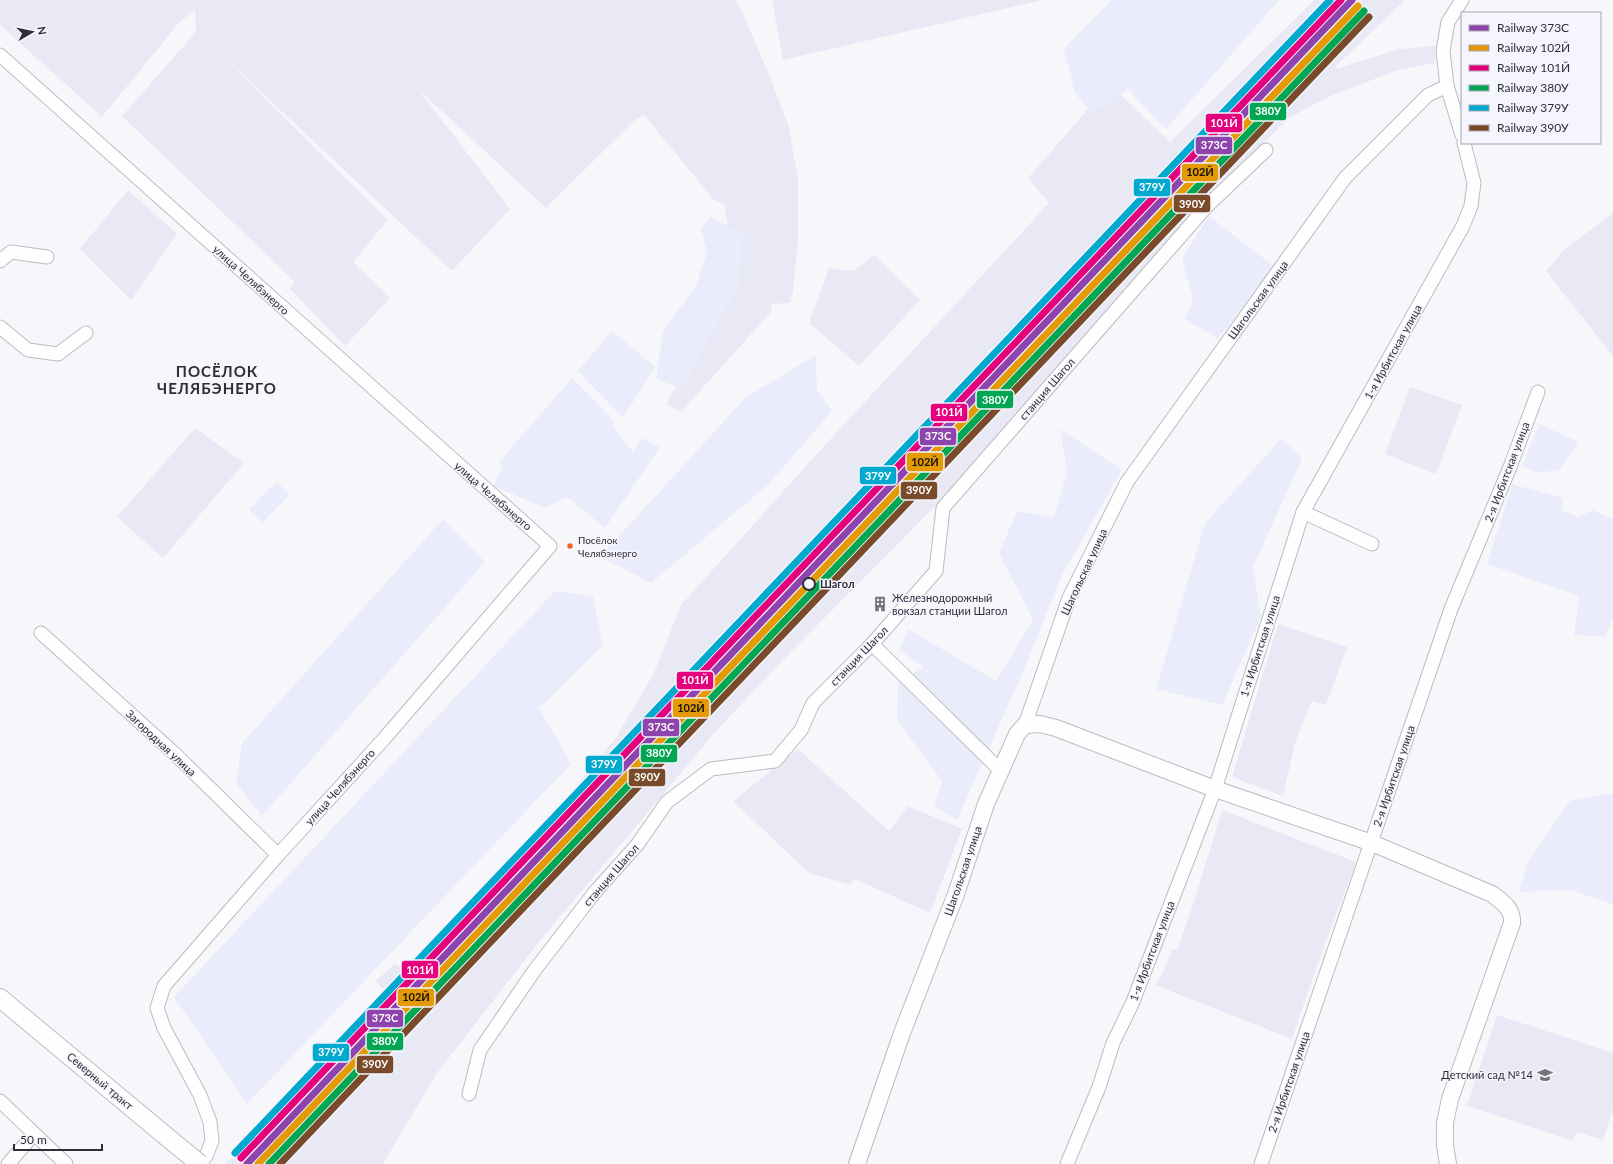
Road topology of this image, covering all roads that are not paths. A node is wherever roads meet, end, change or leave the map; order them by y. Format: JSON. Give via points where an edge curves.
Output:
{"nodes":[{"id":1,"x":1462,"y":0,"type":"edge"},
{"id":2,"x":0,"y":55,"type":"edge"},
{"id":3,"x":1447,"y":86,"type":"junction"},
{"id":4,"x":1461,"y":132,"type":"edge"},
{"id":5,"x":1464,"y":144,"type":"edge"},
{"id":6,"x":1266,"y":150,"type":"dead end"},
{"id":7,"x":47,"y":257,"type":"dead end"},
{"id":8,"x":0,"y":261,"type":"edge"},
{"id":9,"x":0,"y":328,"type":"edge"},
{"id":10,"x":86,"y":333,"type":"dead end"},
{"id":11,"x":1538,"y":392,"type":"dead end"},
{"id":12,"x":1303,"y":512,"type":"junction"},
{"id":13,"x":1372,"y":544,"type":"dead end"},
{"id":14,"x":41,"y":633,"type":"dead end"},
{"id":15,"x":872,"y":644,"type":"junction"},
{"id":16,"x":1025,"y":725,"type":"junction"},
{"id":17,"x":1001,"y":771,"type":"junction"},
{"id":18,"x":1215,"y":789,"type":"junction"},
{"id":19,"x":1372,"y":842,"type":"junction"},
{"id":20,"x":278,"y":855,"type":"junction"},
{"id":21,"x":0,"y":998,"type":"edge"},
{"id":22,"x":469,"y":1094,"type":"dead end"},
{"id":23,"x":0,"y":1101,"type":"edge"},
{"id":24,"x":34,"y":1134,"type":"junction"},
{"id":25,"x":8,"y":1164,"type":"edge"},
{"id":26,"x":66,"y":1164,"type":"edge"},
{"id":27,"x":199,"y":1164,"type":"edge"},
{"id":28,"x":857,"y":1164,"type":"edge"},
{"id":29,"x":1067,"y":1164,"type":"edge"},
{"id":30,"x":1261,"y":1164,"type":"edge"},
{"id":31,"x":1448,"y":1164,"type":"edge"}],
"edges":[{"from":1,"to":3,"type":"street","via":[[1448,22],[1443,51]]},
{"from":2,"to":20,"type":"street","name":"улица Челябэнерго","via":[[550,546],[383,740]]},
{"from":3,"to":4,"type":"street"},
{"from":3,"to":16,"type":"street","name":"Шагольская улица","via":[[1428,95],[1345,178],[1127,482],[1069,598]]},
{"from":5,"to":12,"type":"street","name":"1-я Ирбитская улица","via":[[1474,182],[1471,206],[1463,226]]},
{"from":6,"to":15,"type":"street","name":"станция Шагол","via":[[1207,206],[943,508],[936,571]]},
{"from":7,"to":8,"type":"street","via":[[11,252]]},
{"from":9,"to":10,"type":"street","via":[[28,350],[58,354]]},
{"from":11,"to":19,"type":"street","name":"2-я Ирбитская улица","via":[[1451,609]]},
{"from":12,"to":13,"type":"street"},
{"from":12,"to":18,"type":"street","name":"1-я Ирбитская улица"},
{"from":14,"to":20,"type":"street","name":"Загородная улица","via":[[174,753]]},
{"from":15,"to":17,"type":"street"},
{"from":15,"to":22,"type":"street","name":"станция Шагол","via":[[812,703],[801,730],[776,761],[711,769],[667,802],[638,845],[595,892],[534,971],[480,1050]]},
{"from":16,"to":17,"type":"street","name":"Шагольская улица","via":[[1017,734]]},
{"from":16,"to":18,"type":"street","via":[[1040,724],[1056,728]]},
{"from":17,"to":28,"type":"street","name":"Шагольская улица","via":[[986,804],[956,894],[902,1033]]},
{"from":18,"to":19,"type":"street"},
{"from":18,"to":29,"type":"street","name":"1-я Ирбитская улица","via":[[1132,1004],[1113,1043],[1100,1088]]},
{"from":19,"to":30,"type":"street","name":"2-я Ирбитская улица"},
{"from":19,"to":31,"type":"street","via":[[1492,894],[1508,906],[1512,916],[1512,923],[1450,1099],[1445,1123]]},
{"from":20,"to":27,"type":"street","name":"улица Челябэнерго","via":[[164,986],[157,1008],[164,1028],[200,1095],[210,1122],[212,1141],[206,1156]]},
{"from":21,"to":27,"type":"main road","name":"Северный тракт","bridge":true},
{"from":23,"to":24,"type":"street"},
{"from":24,"to":25,"type":"street"},
{"from":24,"to":26,"type":"street"}]}
